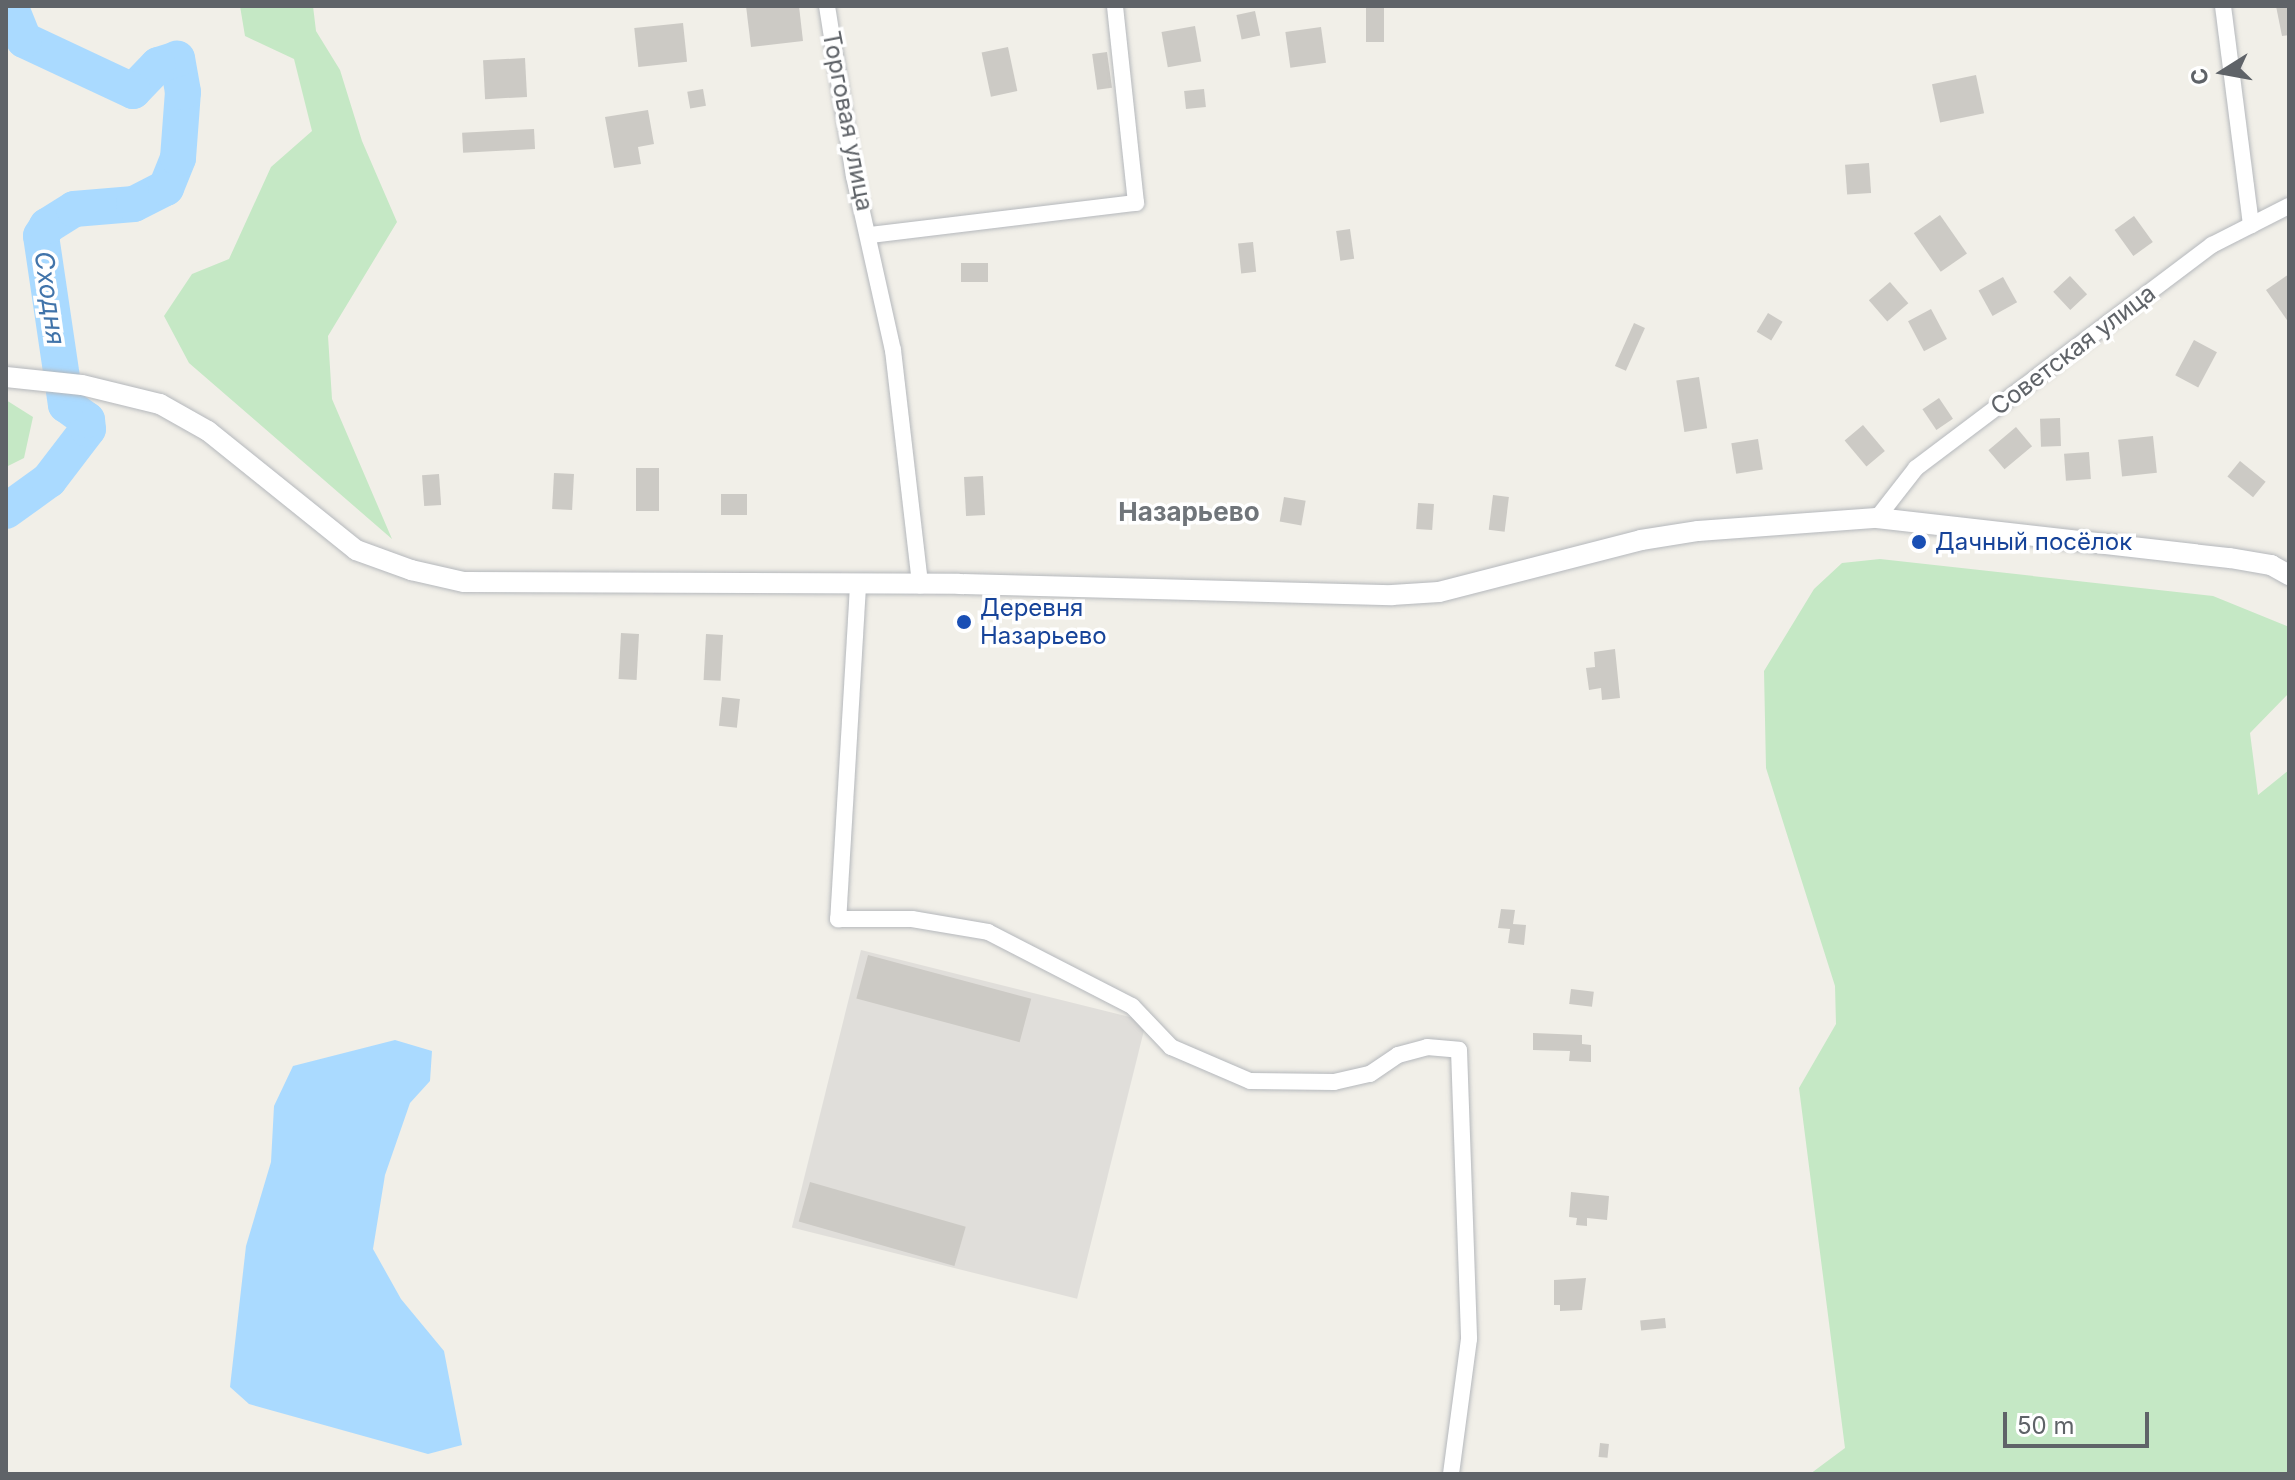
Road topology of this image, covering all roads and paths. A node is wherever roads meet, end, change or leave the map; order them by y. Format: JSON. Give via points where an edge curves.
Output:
{"nodes":[{"id":1,"x":827,"y":6,"type":"edge"},
{"id":2,"x":1115,"y":6,"type":"edge"},
{"id":3,"x":2223,"y":6,"type":"edge"},
{"id":4,"x":2289,"y":206,"type":"edge"},
{"id":5,"x":2251,"y":225,"type":"junction"},
{"id":6,"x":870,"y":235,"type":"junction"},
{"id":7,"x":11,"y":378,"type":"edge"},
{"id":8,"x":1877,"y":518,"type":"junction"},
{"id":9,"x":2289,"y":575,"type":"edge"},
{"id":10,"x":920,"y":585,"type":"junction"},
{"id":11,"x":858,"y":586,"type":"junction"},
{"id":12,"x":1451,"y":1474,"type":"edge"}],
"edges":[{"from":1,"to":6,"type":"street","name":"Торговая улица","via":[[854,176]]},
{"from":2,"to":6,"type":"street","via":[[1136,203]]},
{"from":3,"to":5,"type":"street"},
{"from":4,"to":5,"type":"street","name":"Советская улица"},
{"from":5,"to":8,"type":"street","name":"Советская улица","via":[[2212,245],[1916,468]]},
{"from":6,"to":10,"type":"street","name":"Торговая улица","via":[[893,350]]},
{"from":7,"to":11,"type":"street","via":[[82,385],[160,404],[196,424],[356,550],[411,570],[464,582]]},
{"from":8,"to":9,"type":"street","via":[[2230,558],[2271,565]]},
{"from":8,"to":10,"type":"street","via":[[1655,538],[1439,592]]},
{"from":10,"to":11,"type":"street"},
{"from":11,"to":12,"type":"street","via":[[838,919],[912,919],[988,932],[1132,1006],[1171,1047],[1250,1081],[1334,1082],[1370,1074],[1398,1055],[1427,1047],[1459,1050],[1469,1339]]}]}
